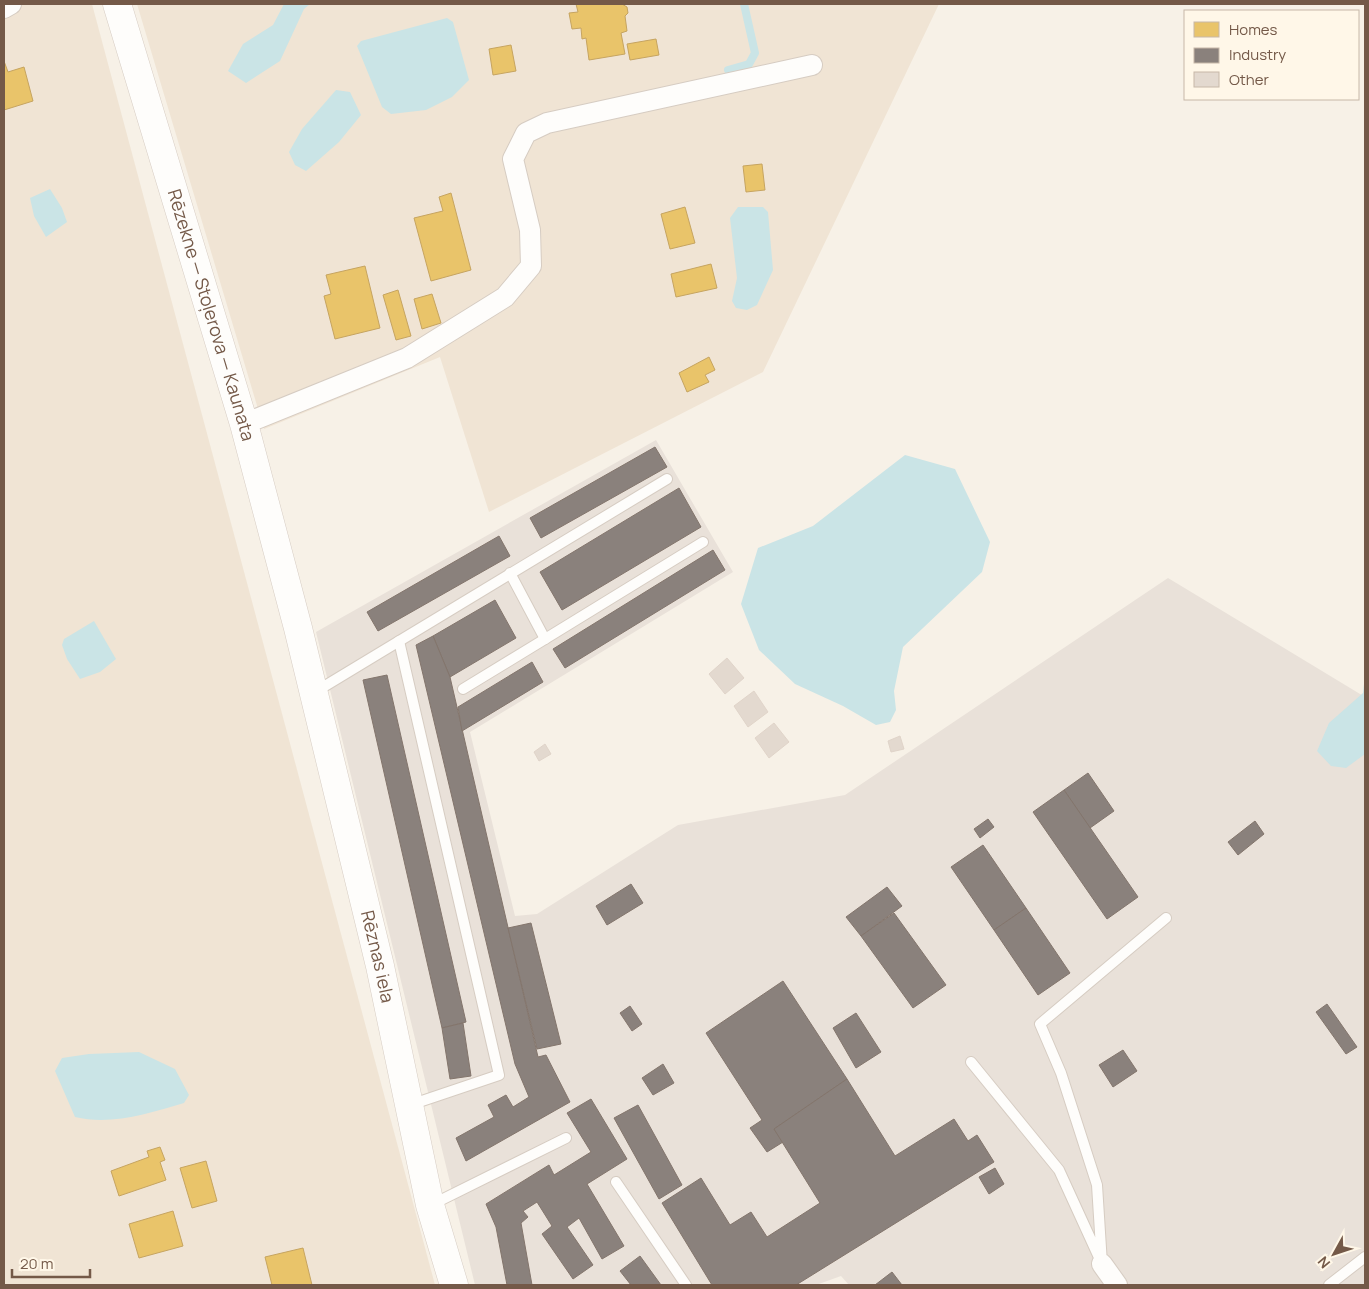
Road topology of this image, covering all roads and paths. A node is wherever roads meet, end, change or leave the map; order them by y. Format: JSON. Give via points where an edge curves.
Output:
{"nodes":[{"id":1,"x":11,"y":4,"type":"edge"},
{"id":2,"x":117,"y":4,"type":"edge"},
{"id":3,"x":4,"y":8,"type":"edge"},
{"id":4,"x":812,"y":65,"type":"dead end"},
{"id":5,"x":244,"y":424,"type":"junction"},
{"id":6,"x":667,"y":479,"type":"dead end"},
{"id":7,"x":703,"y":542,"type":"dead end"},
{"id":8,"x":510,"y":574,"type":"junction"},
{"id":9,"x":298,"y":628,"type":"joint"},
{"id":10,"x":545,"y":639,"type":"junction"},
{"id":11,"x":399,"y":641,"type":"junction"},
{"id":12,"x":463,"y":688,"type":"dead end"},
{"id":13,"x":314,"y":692,"type":"junction"},
{"id":14,"x":1166,"y":918,"type":"dead end"},
{"id":15,"x":972,"y":1062,"type":"dead end"},
{"id":16,"x":409,"y":1106,"type":"junction"},
{"id":17,"x":566,"y":1138,"type":"dead end"},
{"id":18,"x":616,"y":1182,"type":"dead end"},
{"id":19,"x":430,"y":1205,"type":"junction"},
{"id":20,"x":1365,"y":1257,"type":"edge"},
{"id":21,"x":1102,"y":1264,"type":"junction"},
{"id":22,"x":454,"y":1285,"type":"edge"},
{"id":23,"x":686,"y":1285,"type":"edge"},
{"id":24,"x":1117,"y":1285,"type":"edge"},
{"id":25,"x":1329,"y":1285,"type":"edge"}],
"edges":[{"from":1,"to":3,"type":"street"},
{"from":2,"to":5,"type":"main road","name":"Rēzekne — Stoļerova — Kaunata"},
{"from":4,"to":5,"type":"street","via":[[546,123],[526,133],[513,159],[530,230],[531,266],[505,297],[407,358]]},
{"from":5,"to":9,"type":"main road","name":"Rēzekne — Stoļerova — Kaunata"},
{"from":6,"to":8,"type":"lane"},
{"from":7,"to":10,"type":"lane"},
{"from":8,"to":10,"type":"lane"},
{"from":8,"to":11,"type":"lane"},
{"from":9,"to":13,"type":"main road","name":"Rēznas iela"},
{"from":10,"to":12,"type":"lane"},
{"from":11,"to":13,"type":"lane"},
{"from":11,"to":16,"type":"lane","via":[[499,1075]]},
{"from":13,"to":16,"type":"main road","name":"Rēznas iela","via":[[380,966]]},
{"from":14,"to":21,"type":"lane","via":[[1040,1024],[1061,1073],[1097,1185]]},
{"from":15,"to":21,"type":"lane","via":[[1059,1170]]},
{"from":16,"to":19,"type":"main road","name":"Rēznas iela"},
{"from":17,"to":19,"type":"lane"},
{"from":18,"to":23,"type":"lane"},
{"from":19,"to":22,"type":"main road","name":"Rēznas iela"},
{"from":20,"to":25,"type":"lane"},
{"from":21,"to":24,"type":"street"}]}
